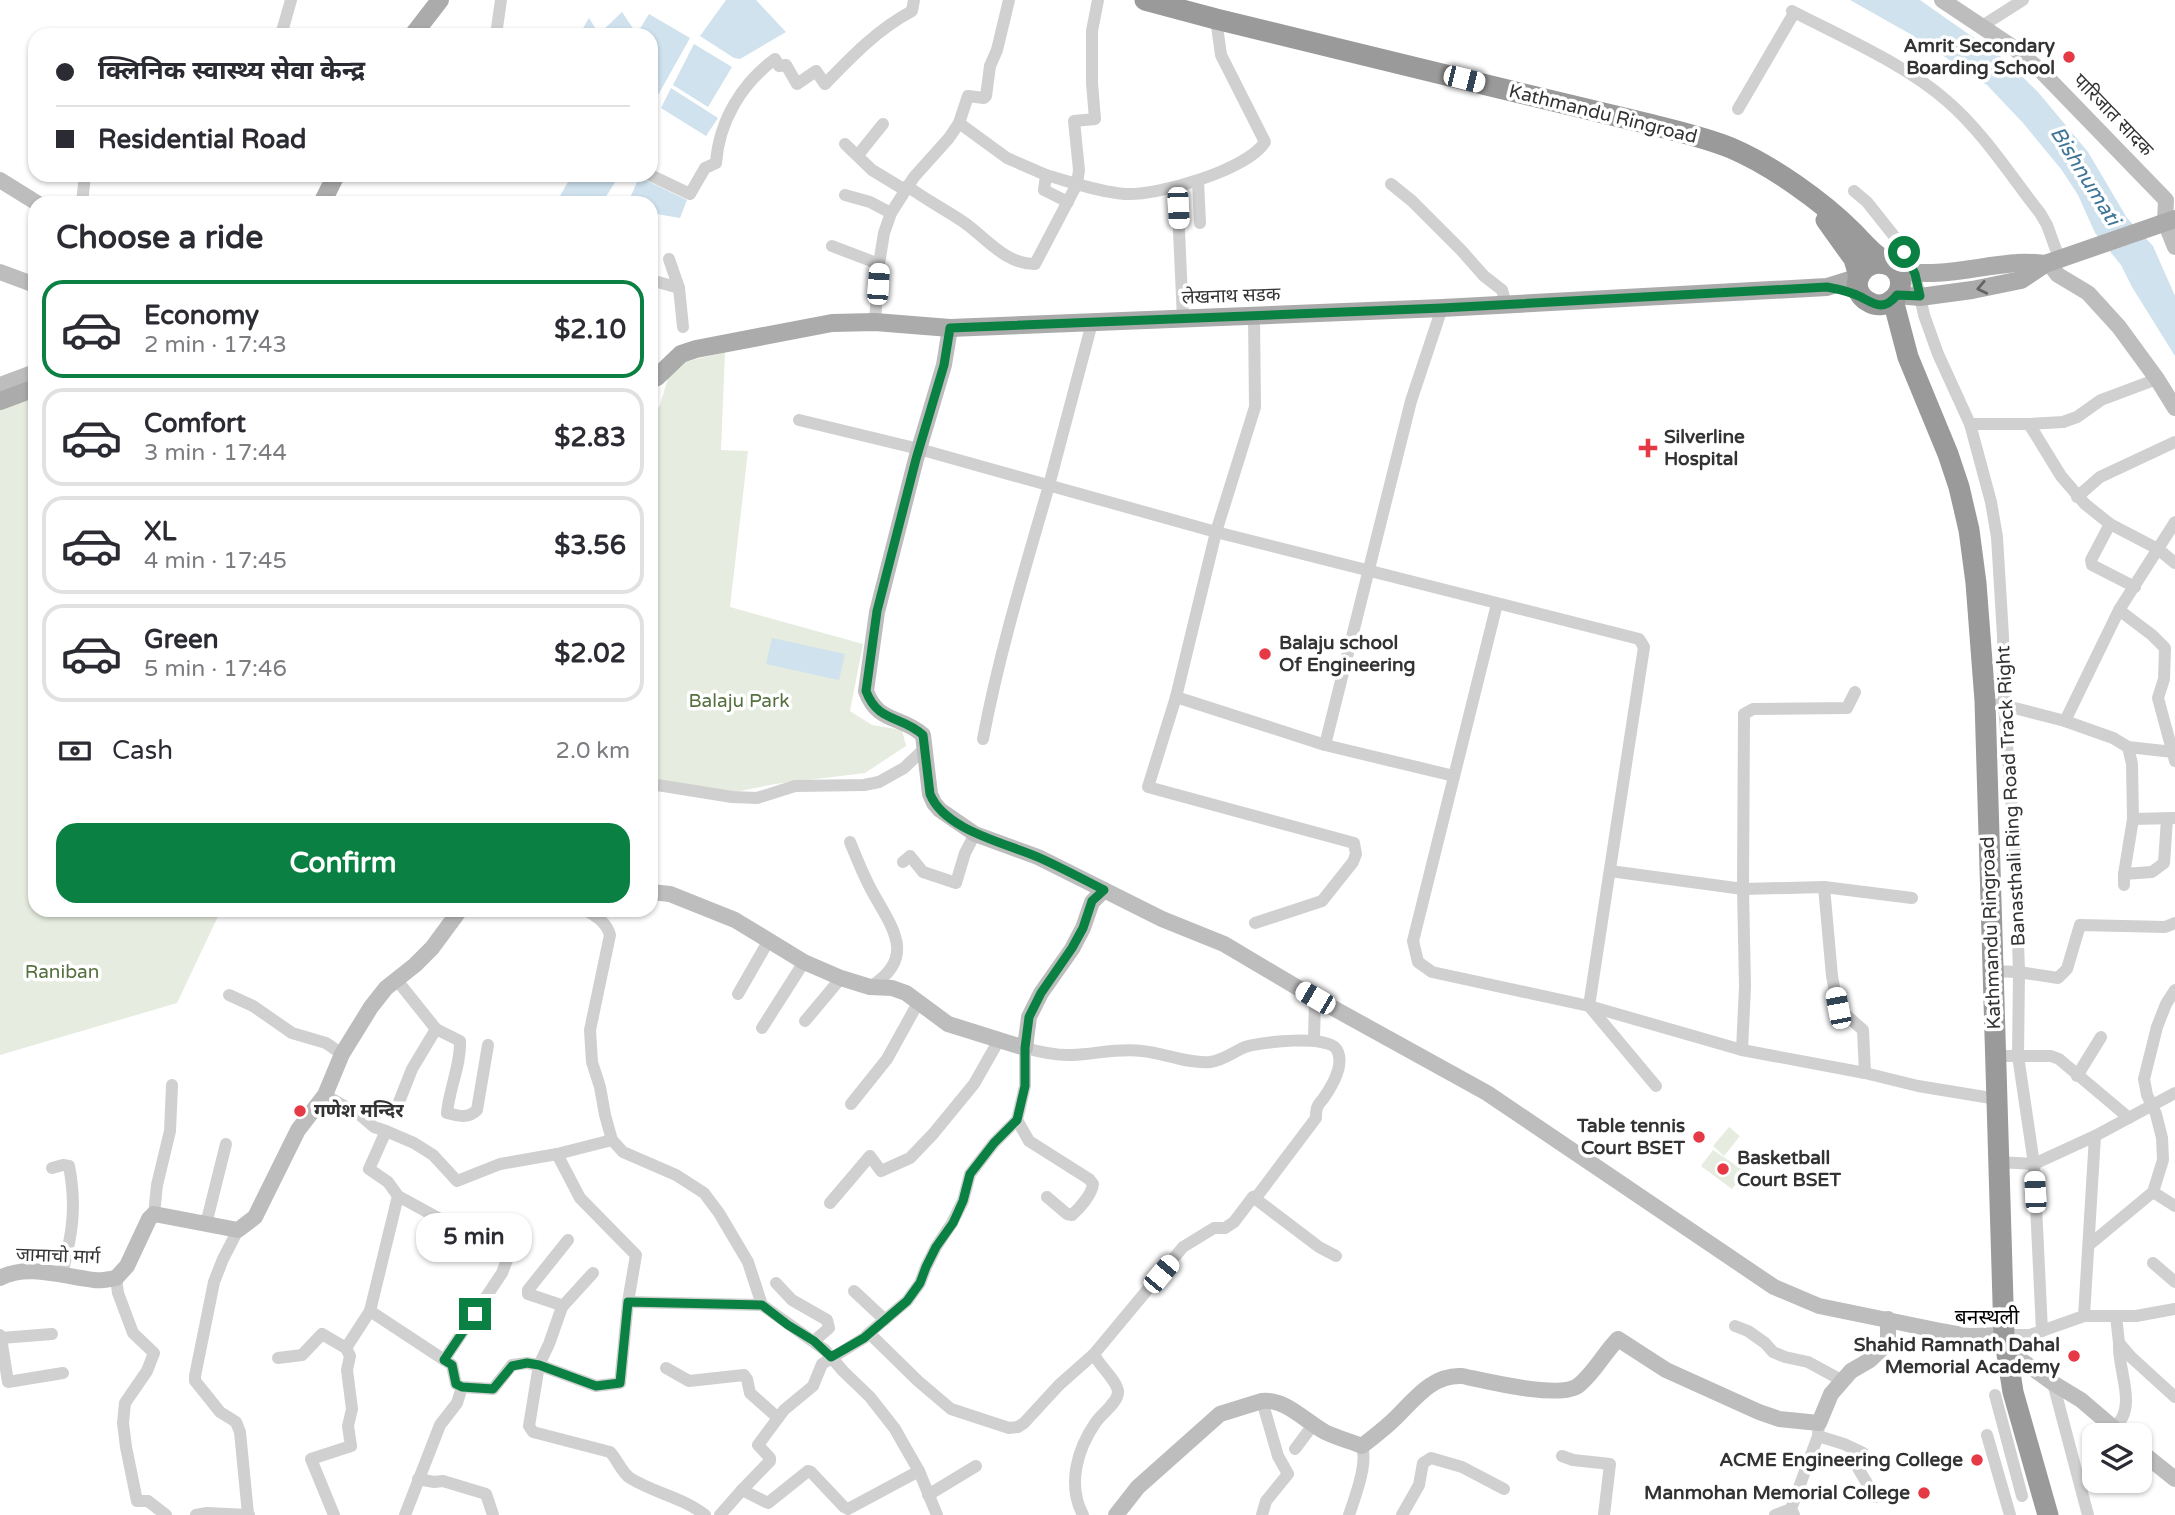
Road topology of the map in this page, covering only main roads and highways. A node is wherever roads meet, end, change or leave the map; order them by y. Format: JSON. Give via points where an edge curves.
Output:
{"nodes":[{"id":1,"x":440,"y":0,"type":"edge"},
{"id":2,"x":1146,"y":0,"type":"edge"},
{"id":3,"x":418,"y":28,"type":"edge"},
{"id":4,"x":1805,"y":193,"type":"junction"},
{"id":5,"x":2163,"y":223,"type":"edge"},
{"id":6,"x":2057,"y":259,"type":"junction"},
{"id":7,"x":1901,"y":270,"type":"junction"},
{"id":8,"x":1862,"y":288,"type":"junction"},
{"id":9,"x":1895,"y":297,"type":"junction"},
{"id":10,"x":1908,"y":357,"type":"junction"},
{"id":11,"x":658,"y":376,"type":"edge"},
{"id":12,"x":28,"y":391,"type":"edge"},
{"id":13,"x":0,"y":401,"type":"edge"},
{"id":14,"x":2048,"y":1515,"type":"edge"}],
"edges":[{"from":1,"to":3,"type":"main road"},
{"from":2,"to":4,"type":"highway","name":"Kathmandu Ringroad","via":[[1699,137],[1752,159]]},
{"from":4,"to":7,"type":"highway","name":"Kathmandu Ringroad","via":[[1876,255]]},
{"from":4,"to":8,"type":"highway","name":"Kathmandu Ringroad","via":[[1854,259]]},
{"from":5,"to":6,"type":"main road"},
{"from":6,"to":7,"type":"main road","via":[[1962,271]]},
{"from":6,"to":9,"type":"main road","one_way":true,"via":[[2021,279],[1972,290]]},
{"from":7,"to":8,"type":"highway","via":[[1872,263],[1862,270]]},
{"from":7,"to":9,"type":"highway","name":"Kathmandu Ringroad"},
{"from":8,"to":9,"type":"highway","via":[[1878,305]]},
{"from":8,"to":10,"type":"highway","name":"Kathmandu Ringroad"},
{"from":8,"to":11,"type":"main road","name":"लेखनाथ सडक","via":[[950,328],[832,323],[696,349],[681,354]]},
{"from":9,"to":10,"type":"highway","name":"Kathmandu Ringroad"},
{"from":10,"to":14,"type":"highway","name":"Kathmandu Ringroad","via":[[1959,487],[1994,703],[1992,971],[2005,1342],[2013,1392]]},
{"from":12,"to":13,"type":"main road"}]}
